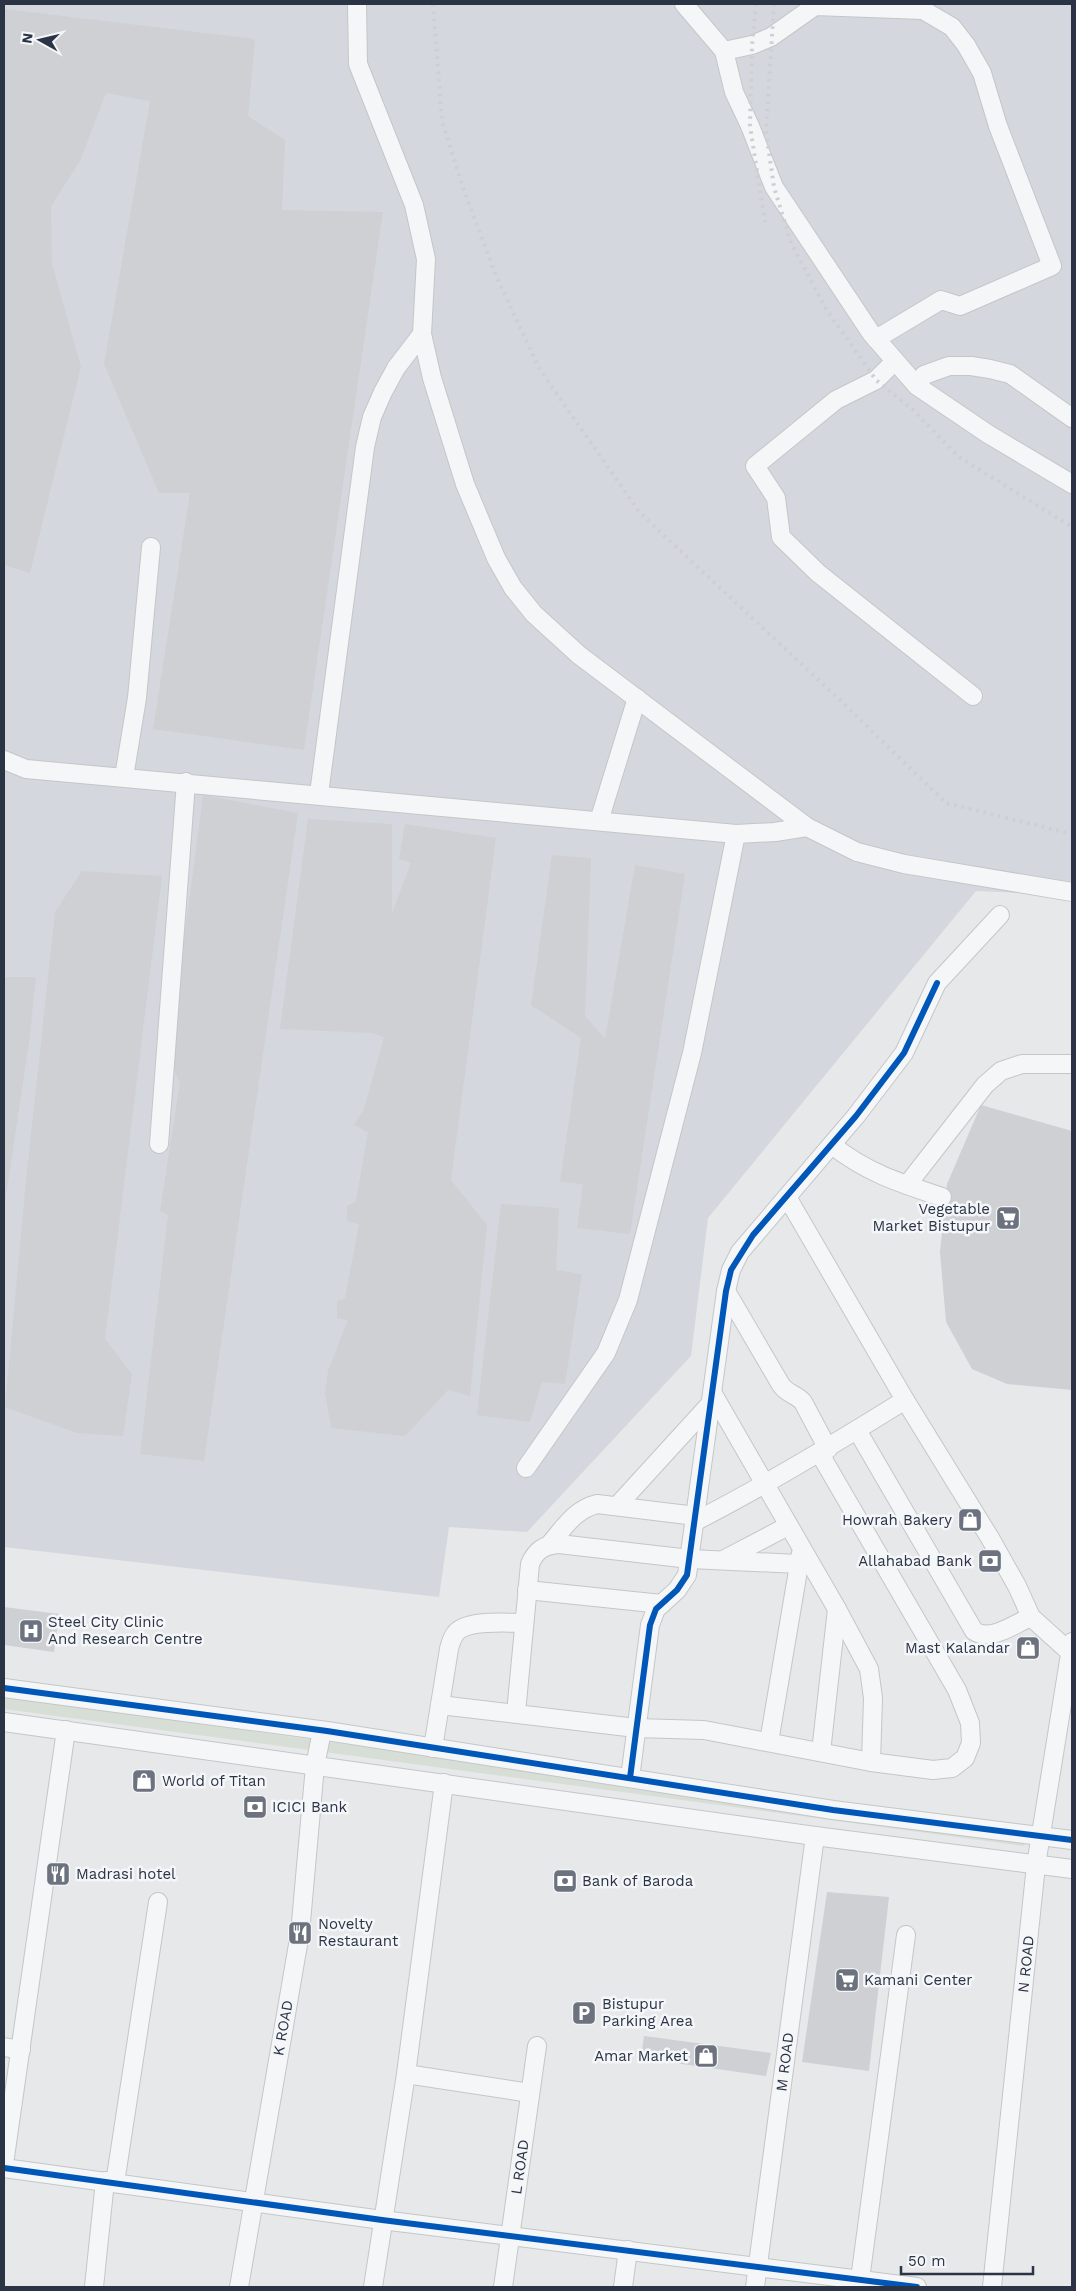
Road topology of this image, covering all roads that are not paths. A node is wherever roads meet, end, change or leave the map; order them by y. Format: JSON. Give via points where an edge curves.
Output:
{"nodes":[{"id":1,"x":357,"y":4,"type":"edge"},
{"id":2,"x":684,"y":4,"type":"edge"},
{"id":3,"x":724,"y":51,"type":"junction"},
{"id":4,"x":422,"y":334,"type":"junction"},
{"id":5,"x":876,"y":339,"type":"junction"},
{"id":6,"x":895,"y":361,"type":"junction"},
{"id":7,"x":917,"y":386,"type":"junction"},
{"id":8,"x":1072,"y":418,"type":"edge"},
{"id":9,"x":1072,"y":484,"type":"edge"},
{"id":10,"x":151,"y":547,"type":"dead end"},
{"id":11,"x":973,"y":696,"type":"dead end"},
{"id":12,"x":637,"y":698,"type":"junction"},
{"id":13,"x":4,"y":760,"type":"edge"},
{"id":14,"x":124,"y":777,"type":"junction"},
{"id":15,"x":186,"y":782,"type":"junction"},
{"id":16,"x":318,"y":794,"type":"junction"},
{"id":17,"x":599,"y":821,"type":"junction"},
{"id":18,"x":807,"y":827,"type":"junction"},
{"id":19,"x":736,"y":834,"type":"junction"},
{"id":20,"x":1072,"y":892,"type":"edge"},
{"id":21,"x":1000,"y":915,"type":"dead end"},
{"id":22,"x":1072,"y":1064,"type":"edge"},
{"id":23,"x":159,"y":1144,"type":"dead end"},
{"id":24,"x":832,"y":1145,"type":"junction"},
{"id":25,"x":907,"y":1186,"type":"junction"},
{"id":26,"x":787,"y":1196,"type":"junction"},
{"id":27,"x":942,"y":1197,"type":"dead end"},
{"id":28,"x":726,"y":1291,"type":"junction"},
{"id":29,"x":712,"y":1398,"type":"junction"},
{"id":30,"x":905,"y":1400,"type":"junction"},
{"id":31,"x":857,"y":1430,"type":"junction"},
{"id":32,"x":824,"y":1451,"type":"junction"},
{"id":33,"x":526,"y":1468,"type":"dead end"},
{"id":34,"x":764,"y":1485,"type":"junction"},
{"id":35,"x":617,"y":1506,"type":"junction"},
{"id":36,"x":696,"y":1518,"type":"junction"},
{"id":37,"x":788,"y":1526,"type":"junction"},
{"id":38,"x":549,"y":1545,"type":"junction"},
{"id":39,"x":800,"y":1556,"type":"junction"},
{"id":40,"x":690,"y":1558,"type":"junction"},
{"id":41,"x":725,"y":1559,"type":"junction"},
{"id":42,"x":528,"y":1590,"type":"junction"},
{"id":43,"x":662,"y":1604,"type":"junction"},
{"id":44,"x":837,"y":1609,"type":"junction"},
{"id":45,"x":1031,"y":1616,"type":"junction"},
{"id":46,"x":524,"y":1623,"type":"junction"},
{"id":47,"x":1072,"y":1650,"type":"edge"},
{"id":48,"x":4,"y":1688,"type":"edge"},
{"id":49,"x":440,"y":1705,"type":"junction"},
{"id":50,"x":516,"y":1713,"type":"junction"},
{"id":51,"x":4,"y":1722,"type":"edge"},
{"id":52,"x":636,"y":1728,"type":"junction"},
{"id":53,"x":66,"y":1730,"type":"junction"},
{"id":54,"x":322,"y":1730,"type":"junction"},
{"id":55,"x":769,"y":1742,"type":"junction"},
{"id":56,"x":433,"y":1748,"type":"junction"},
{"id":57,"x":821,"y":1752,"type":"junction"},
{"id":58,"x":871,"y":1762,"type":"junction"},
{"id":59,"x":315,"y":1766,"type":"junction"},
{"id":60,"x":630,"y":1778,"type":"junction"},
{"id":61,"x":444,"y":1783,"type":"junction"},
{"id":62,"x":815,"y":1836,"type":"junction"},
{"id":63,"x":1040,"y":1836,"type":"junction"},
{"id":64,"x":1072,"y":1840,"type":"edge"},
{"id":65,"x":1036,"y":1865,"type":"junction"},
{"id":66,"x":1072,"y":1870,"type":"edge"},
{"id":67,"x":158,"y":1902,"type":"dead end"},
{"id":68,"x":906,"y":1934,"type":"dead end"},
{"id":69,"x":537,"y":2046,"type":"dead end"},
{"id":70,"x":12,"y":2048,"type":"edge"},
{"id":71,"x":406,"y":2074,"type":"junction"},
{"id":72,"x":530,"y":2093,"type":"junction"},
{"id":73,"x":4,"y":2164,"type":"edge"},
{"id":74,"x":4,"y":2168,"type":"edge"},
{"id":75,"x":110,"y":2182,"type":"junction"},
{"id":76,"x":252,"y":2202,"type":"junction"},
{"id":77,"x":382,"y":2220,"type":"junction"},
{"id":78,"x":511,"y":2235,"type":"junction"},
{"id":79,"x":628,"y":2250,"type":"junction"},
{"id":80,"x":758,"y":2267,"type":"junction"},
{"id":81,"x":860,"y":2283,"type":"edge"},
{"id":82,"x":94,"y":2287,"type":"edge"},
{"id":83,"x":239,"y":2287,"type":"edge"},
{"id":84,"x":373,"y":2287,"type":"edge"},
{"id":85,"x":503,"y":2287,"type":"edge"},
{"id":86,"x":623,"y":2287,"type":"edge"},
{"id":87,"x":755,"y":2287,"type":"edge"},
{"id":88,"x":917,"y":2287,"type":"edge"},
{"id":89,"x":992,"y":2287,"type":"edge"}],
"edges":[{"from":1,"to":4,"type":"street","via":[[358,64],[414,205],[426,259]]},
{"from":2,"to":3,"type":"street"},
{"from":3,"to":5,"type":"street","via":[[734,92],[774,187]]},
{"from":3,"to":5,"type":"street","via":[[771,37],[815,6],[923,10],[952,27],[982,73],[998,126],[1052,266],[960,306],[941,300]]},
{"from":4,"to":12,"type":"street","via":[[432,378],[465,484],[496,558],[534,614],[579,655]]},
{"from":4,"to":16,"type":"street","via":[[396,368],[372,417]]},
{"from":5,"to":6,"type":"street"},
{"from":6,"to":7,"type":"street"},
{"from":6,"to":11,"type":"street","via":[[876,380],[836,400],[755,466],[776,498],[781,537],[818,573]]},
{"from":7,"to":8,"type":"street","via":[[924,375],[949,366],[990,368],[1010,374]]},
{"from":7,"to":9,"type":"street","via":[[988,434]]},
{"from":10,"to":14,"type":"street","via":[[137,698]]},
{"from":12,"to":17,"type":"street"},
{"from":12,"to":18,"type":"street"},
{"from":13,"to":14,"type":"street","via":[[26,768]]},
{"from":14,"to":15,"type":"street"},
{"from":15,"to":16,"type":"street"},
{"from":15,"to":23,"type":"street"},
{"from":16,"to":17,"type":"street"},
{"from":17,"to":19,"type":"street"},
{"from":18,"to":19,"type":"street"},
{"from":18,"to":20,"type":"street","via":[[857,852],[904,864]]},
{"from":19,"to":33,"type":"street","via":[[692,1053],[628,1300],[606,1353]]},
{"from":21,"to":24,"type":"street","via":[[937,983],[904,1053]]},
{"from":22,"to":25,"type":"street","via":[[1022,1064],[1000,1071]]},
{"from":24,"to":25,"type":"street","via":[[853,1162]]},
{"from":24,"to":26,"type":"street"},
{"from":25,"to":27,"type":"street"},
{"from":26,"to":28,"type":"street","via":[[740,1252]]},
{"from":26,"to":30,"type":"street"},
{"from":28,"to":29,"type":"street"},
{"from":28,"to":32,"type":"street","via":[[785,1391],[803,1402]]},
{"from":29,"to":34,"type":"street"},
{"from":29,"to":35,"type":"street"},
{"from":29,"to":36,"type":"street"},
{"from":30,"to":31,"type":"street"},
{"from":30,"to":45,"type":"street","via":[[990,1538]]},
{"from":31,"to":32,"type":"street"},
{"from":31,"to":45,"type":"street","via":[[974,1631],[982,1636],[991,1635]]},
{"from":32,"to":34,"type":"street"},
{"from":32,"to":58,"type":"street","via":[[957,1690],[970,1723],[971,1743],[965,1758],[952,1768],[933,1770]]},
{"from":34,"to":36,"type":"street"},
{"from":34,"to":37,"type":"street"},
{"from":35,"to":36,"type":"street"},
{"from":35,"to":38,"type":"street","via":[[597,1504],[586,1507],[574,1515]]},
{"from":36,"to":40,"type":"street"},
{"from":37,"to":39,"type":"street"},
{"from":37,"to":41,"type":"street"},
{"from":38,"to":40,"type":"street"},
{"from":38,"to":42,"type":"street","via":[[534,1555]]},
{"from":39,"to":41,"type":"street"},
{"from":39,"to":44,"type":"street"},
{"from":39,"to":55,"type":"street"},
{"from":40,"to":41,"type":"street"},
{"from":40,"to":43,"type":"street","via":[[687,1575]]},
{"from":42,"to":43,"type":"street"},
{"from":42,"to":46,"type":"street"},
{"from":43,"to":52,"type":"street","via":[[656,1609],[650,1625]]},
{"from":44,"to":57,"type":"street"},
{"from":44,"to":58,"type":"street","via":[[869,1669],[873,1698]]},
{"from":45,"to":47,"type":"street"},
{"from":46,"to":49,"type":"street","via":[[477,1624],[462,1628],[454,1635]]},
{"from":46,"to":50,"type":"street"},
{"from":47,"to":63,"type":"street","name":"N ROAD"},
{"from":48,"to":54,"type":"street"},
{"from":49,"to":50,"type":"street"},
{"from":49,"to":56,"type":"street"},
{"from":50,"to":52,"type":"street"},
{"from":51,"to":53,"type":"street"},
{"from":52,"to":55,"type":"street","via":[[704,1730]]},
{"from":52,"to":60,"type":"street"},
{"from":53,"to":59,"type":"street"},
{"from":53,"to":70,"type":"street"},
{"from":54,"to":56,"type":"street"},
{"from":54,"to":59,"type":"street","name":"K ROAD"},
{"from":55,"to":57,"type":"street"},
{"from":56,"to":60,"type":"street"},
{"from":57,"to":58,"type":"street"},
{"from":59,"to":61,"type":"street"},
{"from":59,"to":76,"type":"street","name":"K ROAD","via":[[300,1933]]},
{"from":60,"to":63,"type":"street","via":[[833,1810]]},
{"from":61,"to":62,"type":"street"},
{"from":61,"to":71,"type":"street"},
{"from":62,"to":65,"type":"street"},
{"from":62,"to":80,"type":"street","name":"M ROAD"},
{"from":63,"to":64,"type":"street"},
{"from":63,"to":65,"type":"street","name":"N ROAD"},
{"from":65,"to":66,"type":"street"},
{"from":65,"to":89,"type":"street","name":"N ROAD"},
{"from":67,"to":75,"type":"street"},
{"from":68,"to":81,"type":"street"},
{"from":69,"to":72,"type":"street","name":"L ROAD"},
{"from":70,"to":73,"type":"street"},
{"from":71,"to":72,"type":"street"},
{"from":71,"to":77,"type":"street"},
{"from":72,"to":78,"type":"street","name":"L ROAD"},
{"from":74,"to":75,"type":"street"},
{"from":75,"to":76,"type":"street"},
{"from":75,"to":82,"type":"street"},
{"from":76,"to":77,"type":"street"},
{"from":76,"to":83,"type":"street","name":"K ROAD"},
{"from":77,"to":78,"type":"street"},
{"from":77,"to":84,"type":"street"},
{"from":78,"to":79,"type":"street"},
{"from":78,"to":85,"type":"street","name":"L ROAD"},
{"from":79,"to":80,"type":"street"},
{"from":79,"to":86,"type":"street"},
{"from":80,"to":81,"type":"street"},
{"from":80,"to":87,"type":"street","name":"M ROAD"},
{"from":81,"to":88,"type":"street"}]}
